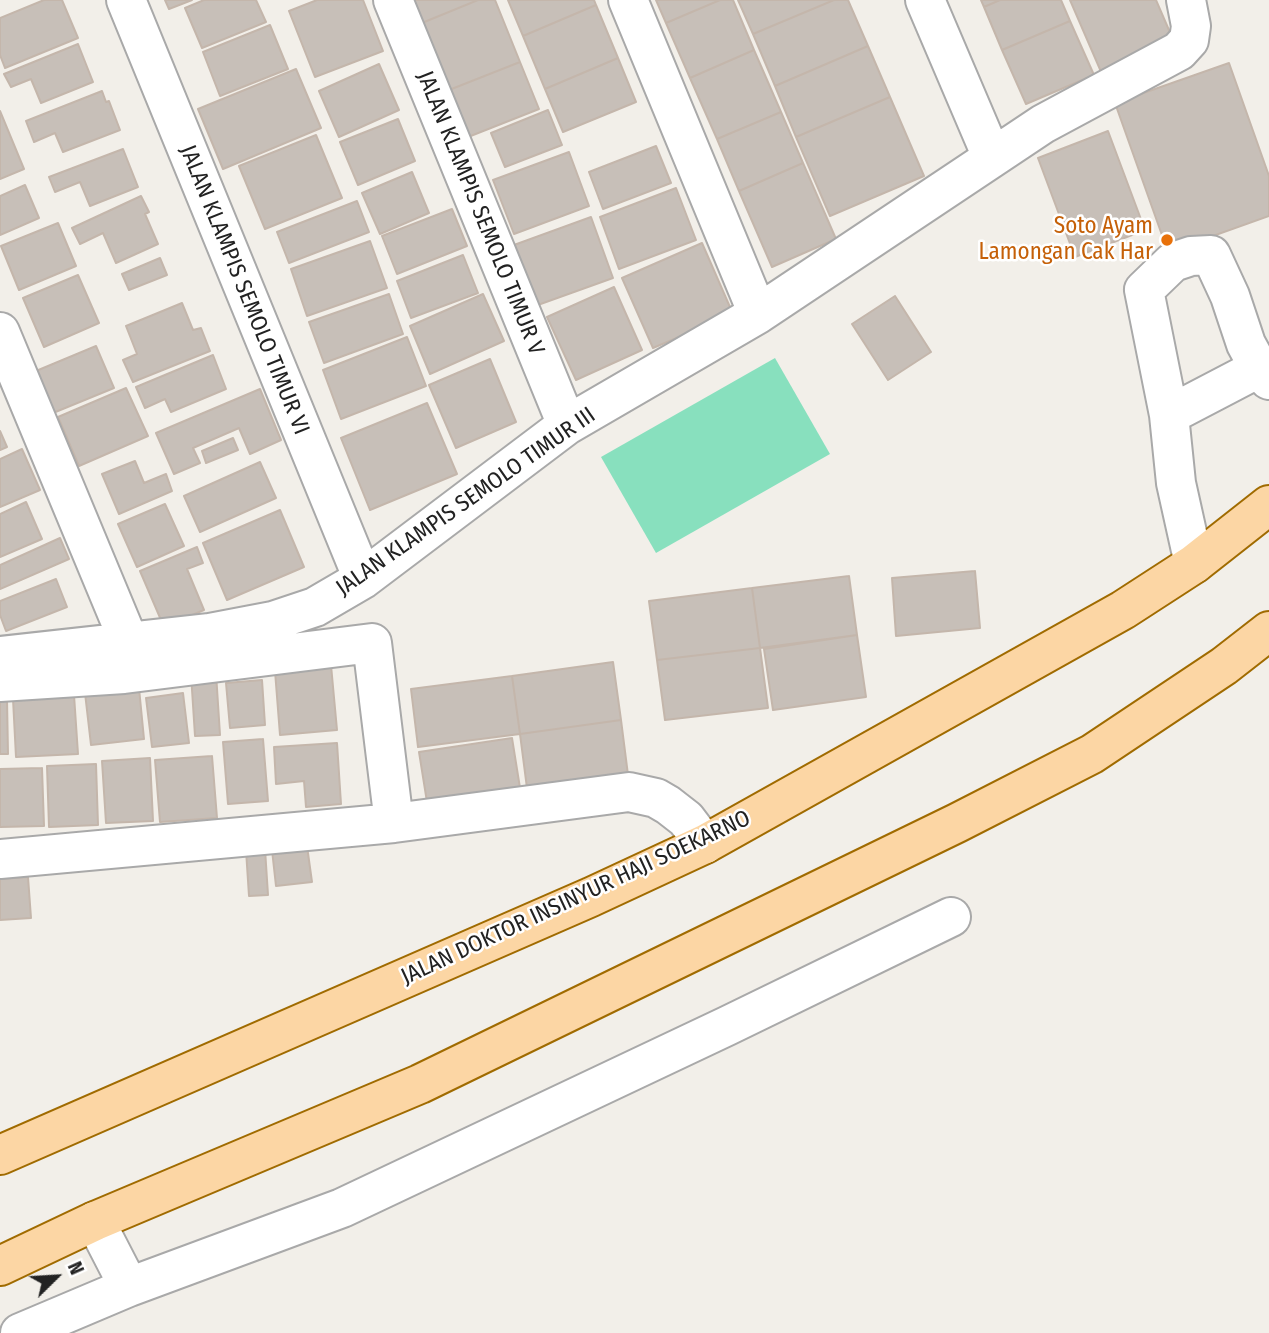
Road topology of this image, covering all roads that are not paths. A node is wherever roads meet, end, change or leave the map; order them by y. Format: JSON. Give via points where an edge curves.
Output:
{"nodes":[{"id":1,"x":126,"y":0,"type":"edge"},
{"id":2,"x":393,"y":0,"type":"edge"},
{"id":3,"x":628,"y":0,"type":"edge"},
{"id":4,"x":925,"y":0,"type":"edge"},
{"id":5,"x":1186,"y":0,"type":"edge"},
{"id":6,"x":992,"y":157,"type":"junction"},
{"id":7,"x":758,"y":314,"type":"junction"},
{"id":8,"x":0,"y":332,"type":"edge"},
{"id":9,"x":1264,"y":374,"type":"edge"},
{"id":10,"x":1169,"y":415,"type":"junction"},
{"id":11,"x":567,"y":425,"type":"junction"},
{"id":12,"x":1269,"y":505,"type":"edge"},
{"id":13,"x":1194,"y":564,"type":"junction"},
{"id":14,"x":363,"y":579,"type":"junction"},
{"id":15,"x":1269,"y":631,"type":"edge"},
{"id":16,"x":129,"y":642,"type":"junction"},
{"id":17,"x":0,"y":656,"type":"edge"},
{"id":18,"x":0,"y":682,"type":"edge"},
{"id":19,"x":394,"y":824,"type":"junction"},
{"id":20,"x":705,"y":844,"type":"junction"},
{"id":21,"x":0,"y":859,"type":"edge"},
{"id":22,"x":951,"y":917,"type":"dead end"},
{"id":23,"x":0,"y":1155,"type":"edge"},
{"id":24,"x":95,"y":1221,"type":"junction"},
{"id":25,"x":0,"y":1266,"type":"edge"},
{"id":26,"x":129,"y":1287,"type":"junction"},
{"id":27,"x":20,"y":1333,"type":"edge"}],
"edges":[{"from":1,"to":14,"type":"street","name":"JALAN KLAMPIS SEMOLO TIMUR VI"},
{"from":2,"to":11,"type":"street","name":"JALAN KLAMPIS SEMOLO TIMUR V"},
{"from":3,"to":7,"type":"street"},
{"from":4,"to":6,"type":"street"},
{"from":5,"to":6,"type":"street","name":"JALAN KLAMPIS SEMOLO TIMUR III","via":[[1191,26],[1189,40],[1179,51],[1043,124]]},
{"from":6,"to":7,"type":"street","name":"JALAN KLAMPIS SEMOLO TIMUR III"},
{"from":7,"to":11,"type":"street","name":"JALAN KLAMPIS SEMOLO TIMUR III"},
{"from":8,"to":16,"type":"street"},
{"from":9,"to":10,"type":"street"},
{"from":9,"to":10,"type":"street","via":[[1246,344],[1212,255],[1172,262],[1144,290]]},
{"from":10,"to":13,"type":"street","via":[[1176,483]]},
{"from":11,"to":14,"type":"street","name":"JALAN KLAMPIS SEMOLO TIMUR III"},
{"from":12,"to":13,"type":"main road","name":"JALAN DOKTOR INSINYUR HAJI SOEKARNO"},
{"from":13,"to":20,"type":"main road","name":"JALAN DOKTOR INSINYUR HAJI SOEKARNO","via":[[1123,610]]},
{"from":14,"to":16,"type":"street","name":"JALAN KLAMPIS SEMOLO TIMUR III","via":[[315,607],[272,621]]},
{"from":15,"to":24,"type":"main road","via":[[1092,754],[957,823],[421,1084]]},
{"from":16,"to":17,"type":"street","name":"JALAN KLAMPIS SEMOLO TIMUR III"},
{"from":18,"to":19,"type":"street","via":[[124,674],[372,643]]},
{"from":19,"to":20,"type":"street","via":[[629,792],[668,805]]},
{"from":19,"to":21,"type":"street"},
{"from":20,"to":23,"type":"main road","name":"JALAN DOKTOR INSINYUR HAJI SOEKARNO"},
{"from":22,"to":26,"type":"street","via":[[342,1208]]},
{"from":24,"to":25,"type":"main road"},
{"from":24,"to":26,"type":"street"},
{"from":26,"to":27,"type":"street"}]}
